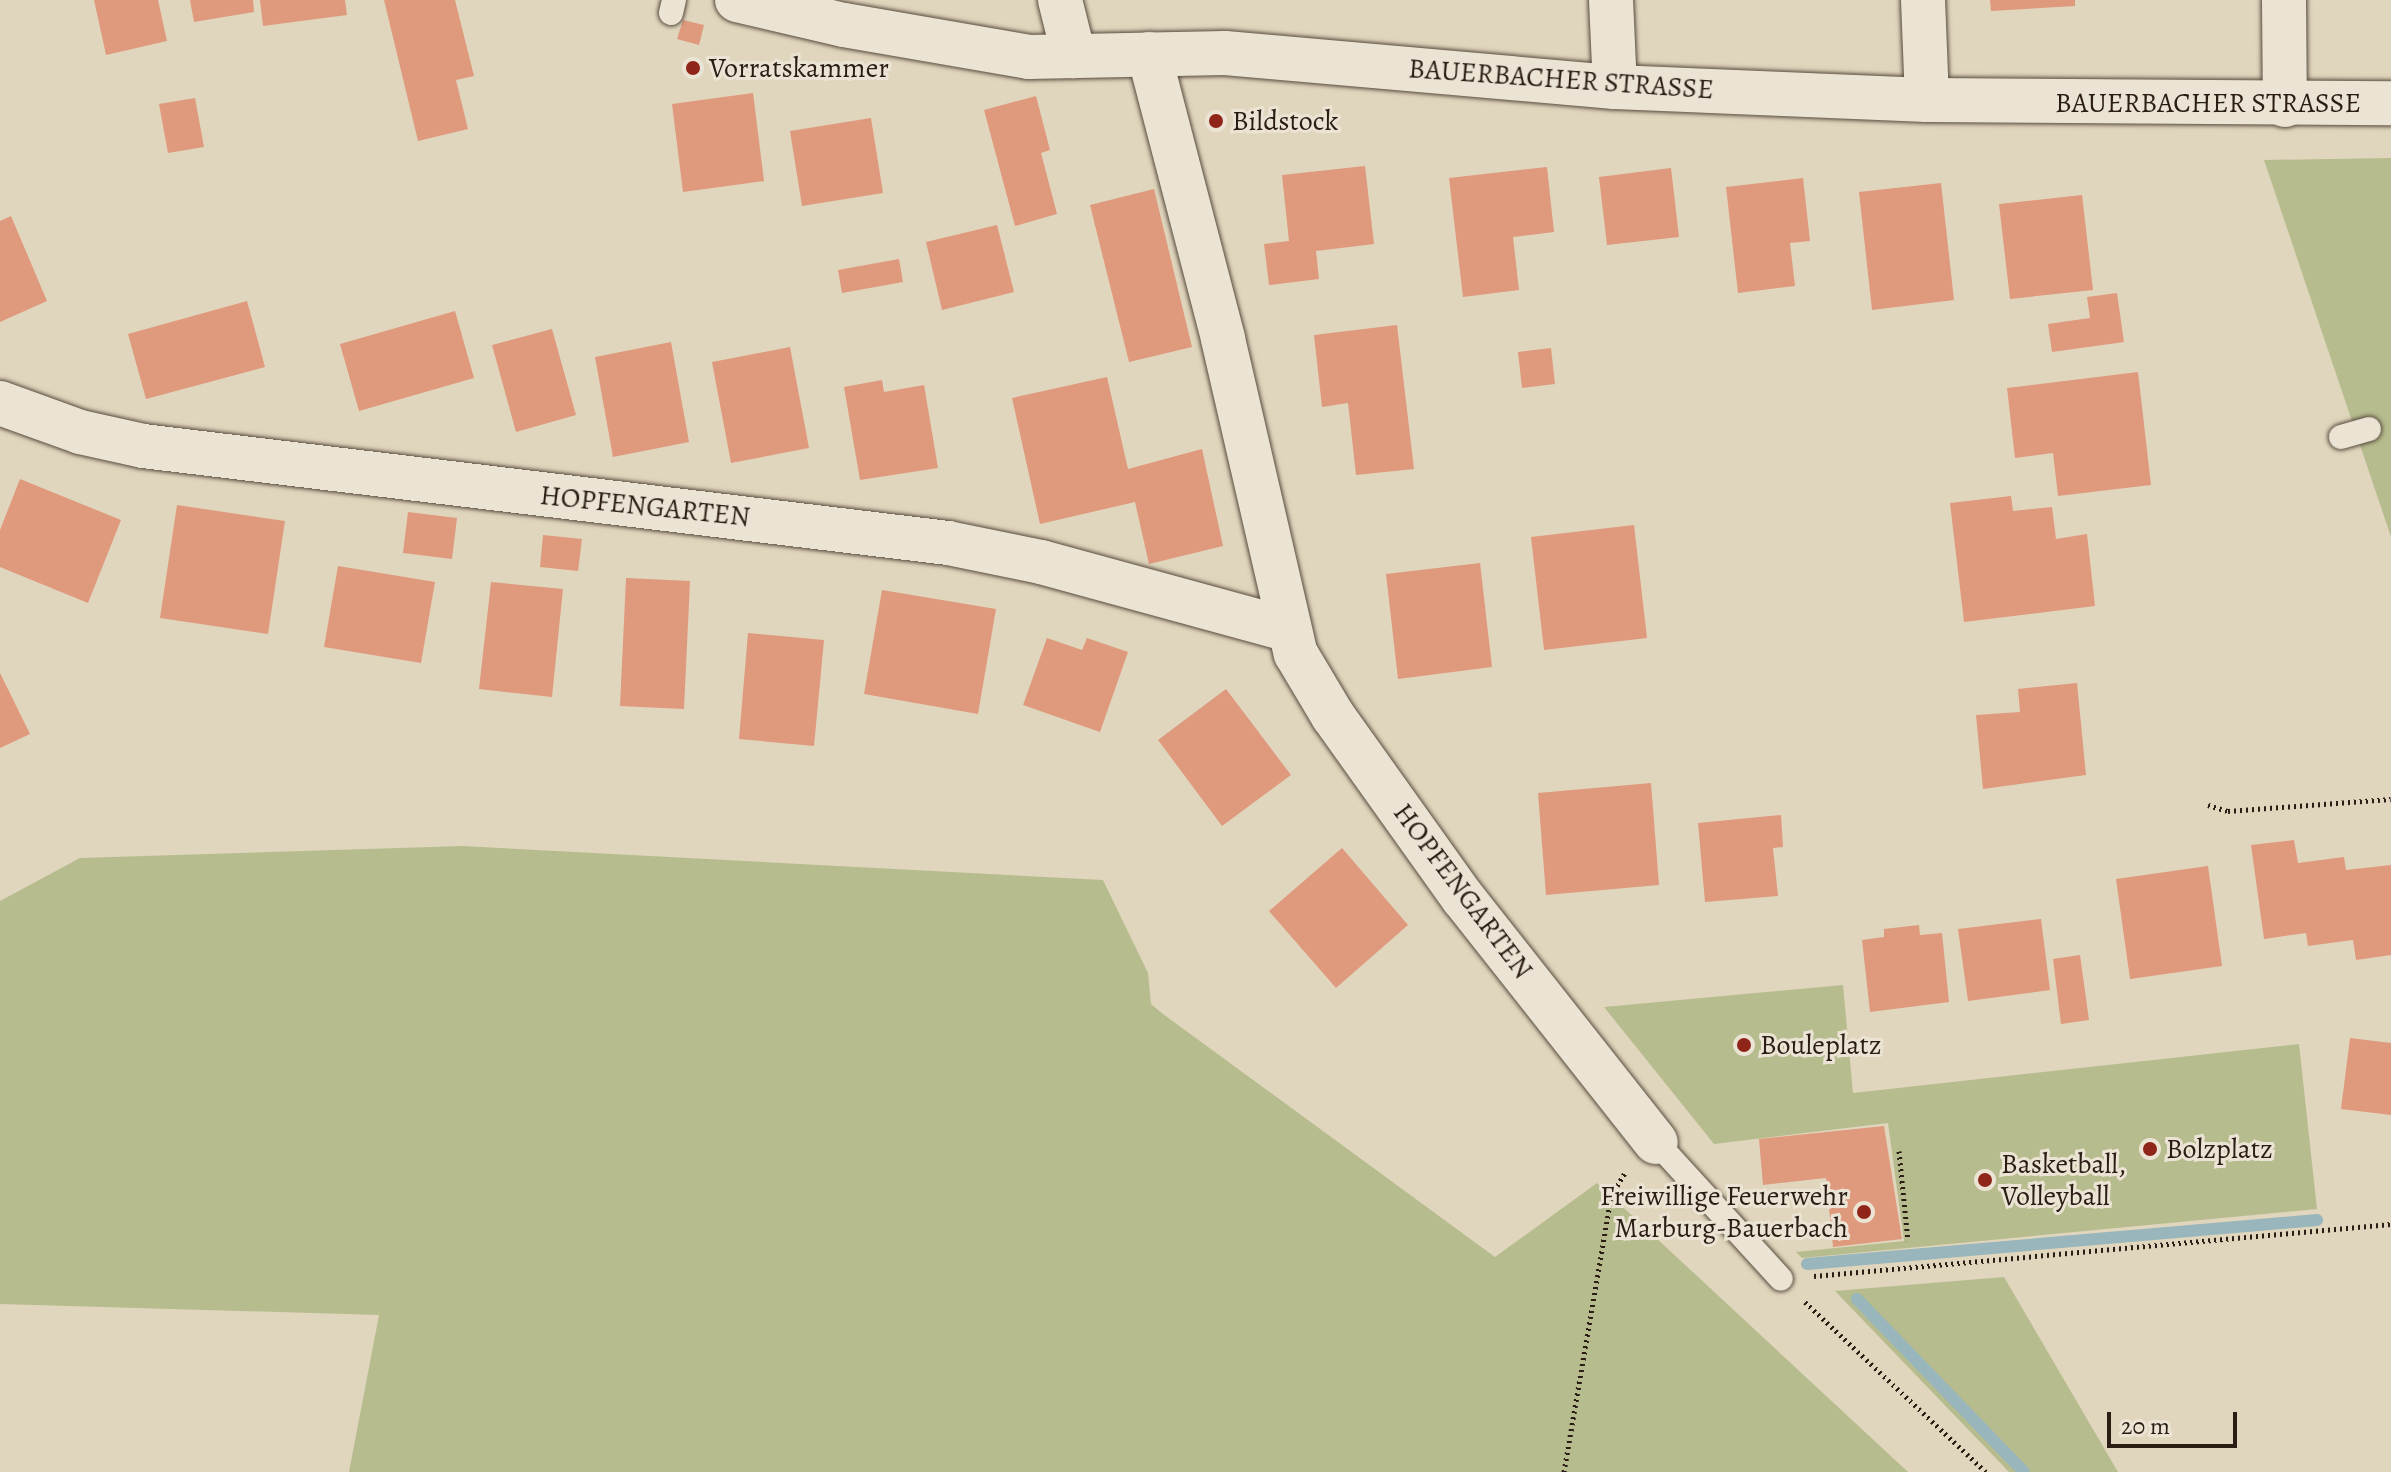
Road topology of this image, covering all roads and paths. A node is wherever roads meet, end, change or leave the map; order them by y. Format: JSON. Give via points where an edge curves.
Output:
{"nodes":[{"id":1,"x":738,"y":0,"type":"edge"},
{"id":2,"x":1060,"y":0,"type":"edge"},
{"id":3,"x":1611,"y":0,"type":"edge"},
{"id":4,"x":1923,"y":0,"type":"edge"},
{"id":5,"x":2284,"y":0,"type":"edge"},
{"id":6,"x":1149,"y":54,"type":"junction"},
{"id":7,"x":1074,"y":56,"type":"junction"},
{"id":8,"x":1615,"y":87,"type":"junction"},
{"id":9,"x":1927,"y":100,"type":"junction"},
{"id":10,"x":2285,"y":105,"type":"junction"},
{"id":11,"x":2388,"y":112,"type":"edge"},
{"id":12,"x":0,"y":403,"type":"edge"},
{"id":13,"x":2369,"y":429,"type":"dead end"},
{"id":14,"x":2341,"y":437,"type":"dead end"},
{"id":15,"x":1286,"y":629,"type":"junction"},
{"id":16,"x":2391,"y":799,"type":"edge"},
{"id":17,"x":2208,"y":805,"type":"dead end"},
{"id":18,"x":1656,"y":1142,"type":"junction"},
{"id":19,"x":1899,"y":1151,"type":"dead end"},
{"id":20,"x":2391,"y":1224,"type":"edge"},
{"id":21,"x":1908,"y":1241,"type":"dead end"},
{"id":22,"x":1781,"y":1279,"type":"junction"},
{"id":23,"x":1564,"y":1472,"type":"edge"},
{"id":24,"x":1986,"y":1472,"type":"edge"}],
"edges":[{"from":1,"to":7,"type":"street","name":"BAUERBACHER STRASSE","via":[[953,46],[1029,57]]},
{"from":2,"to":7,"type":"street"},
{"from":3,"to":8,"type":"street"},
{"from":4,"to":9,"type":"street"},
{"from":5,"to":10,"type":"street"},
{"from":6,"to":7,"type":"street","name":"BAUERBACHER STRASSE"},
{"from":6,"to":8,"type":"street","name":"BAUERBACHER STRASSE","via":[[1240,54]]},
{"from":6,"to":15,"type":"street","name":"HOPFENGARTEN","via":[[1268,528]]},
{"from":8,"to":9,"type":"street","name":"BAUERBACHER STRASSE"},
{"from":9,"to":10,"type":"street","name":"BAUERBACHER STRASSE"},
{"from":10,"to":11,"type":"street","name":"BAUERBACHER STRASSE"},
{"from":12,"to":15,"type":"street","name":"HOPFENGARTEN","via":[[80,432],[143,446],[948,543],[1041,562]]},
{"from":13,"to":14,"type":"lane"},
{"from":15,"to":18,"type":"street","name":"HOPFENGARTEN","via":[[1308,680],[1463,898]]},
{"from":16,"to":17,"type":"path","via":[[2228,811]]},
{"from":18,"to":22,"type":"lane"},
{"from":18,"to":23,"type":"path","via":[[1623,1174],[1611,1196]]},
{"from":19,"to":21,"type":"path"},
{"from":20,"to":22,"type":"path"},
{"from":22,"to":24,"type":"path"}]}
